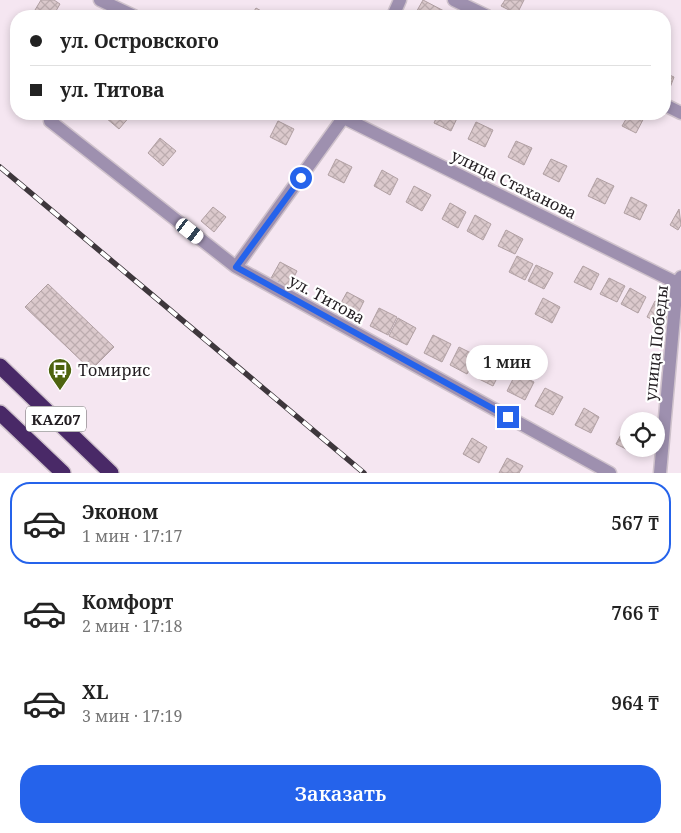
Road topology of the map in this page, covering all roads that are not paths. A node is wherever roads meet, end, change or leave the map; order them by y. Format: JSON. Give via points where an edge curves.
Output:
{"nodes":[{"id":1,"x":100,"y":0,"type":"edge"},
{"id":2,"x":454,"y":0,"type":"edge"},
{"id":3,"x":121,"y":10,"type":"edge"},
{"id":4,"x":475,"y":10,"type":"edge"},
{"id":5,"x":339,"y":120,"type":"edge"},
{"id":6,"x":352,"y":120,"type":"edge"},
{"id":7,"x":50,"y":122,"type":"dead end"},
{"id":8,"x":236,"y":267,"type":"junction"},
{"id":9,"x":679,"y":280,"type":"edge"},
{"id":10,"x":0,"y":366,"type":"edge"},
{"id":11,"x":0,"y":412,"type":"edge"},
{"id":12,"x":63,"y":473,"type":"edge"},
{"id":13,"x":111,"y":473,"type":"edge"},
{"id":14,"x":610,"y":473,"type":"edge"},
{"id":15,"x":660,"y":473,"type":"edge"}],
"edges":[{"from":1,"to":3,"type":"street"},
{"from":2,"to":4,"type":"street"},
{"from":5,"to":8,"type":"street"},
{"from":6,"to":9,"type":"street","name":"улица Стаханова"},
{"from":7,"to":8,"type":"street","name":"ул. Титова"},
{"from":8,"to":14,"type":"street","name":"ул. Титова"},
{"from":9,"to":15,"type":"street","name":"улица Победы"},
{"from":10,"to":13,"type":"highway","number":"KAZ07"},
{"from":11,"to":12,"type":"highway","number":"KAZ07"}]}
